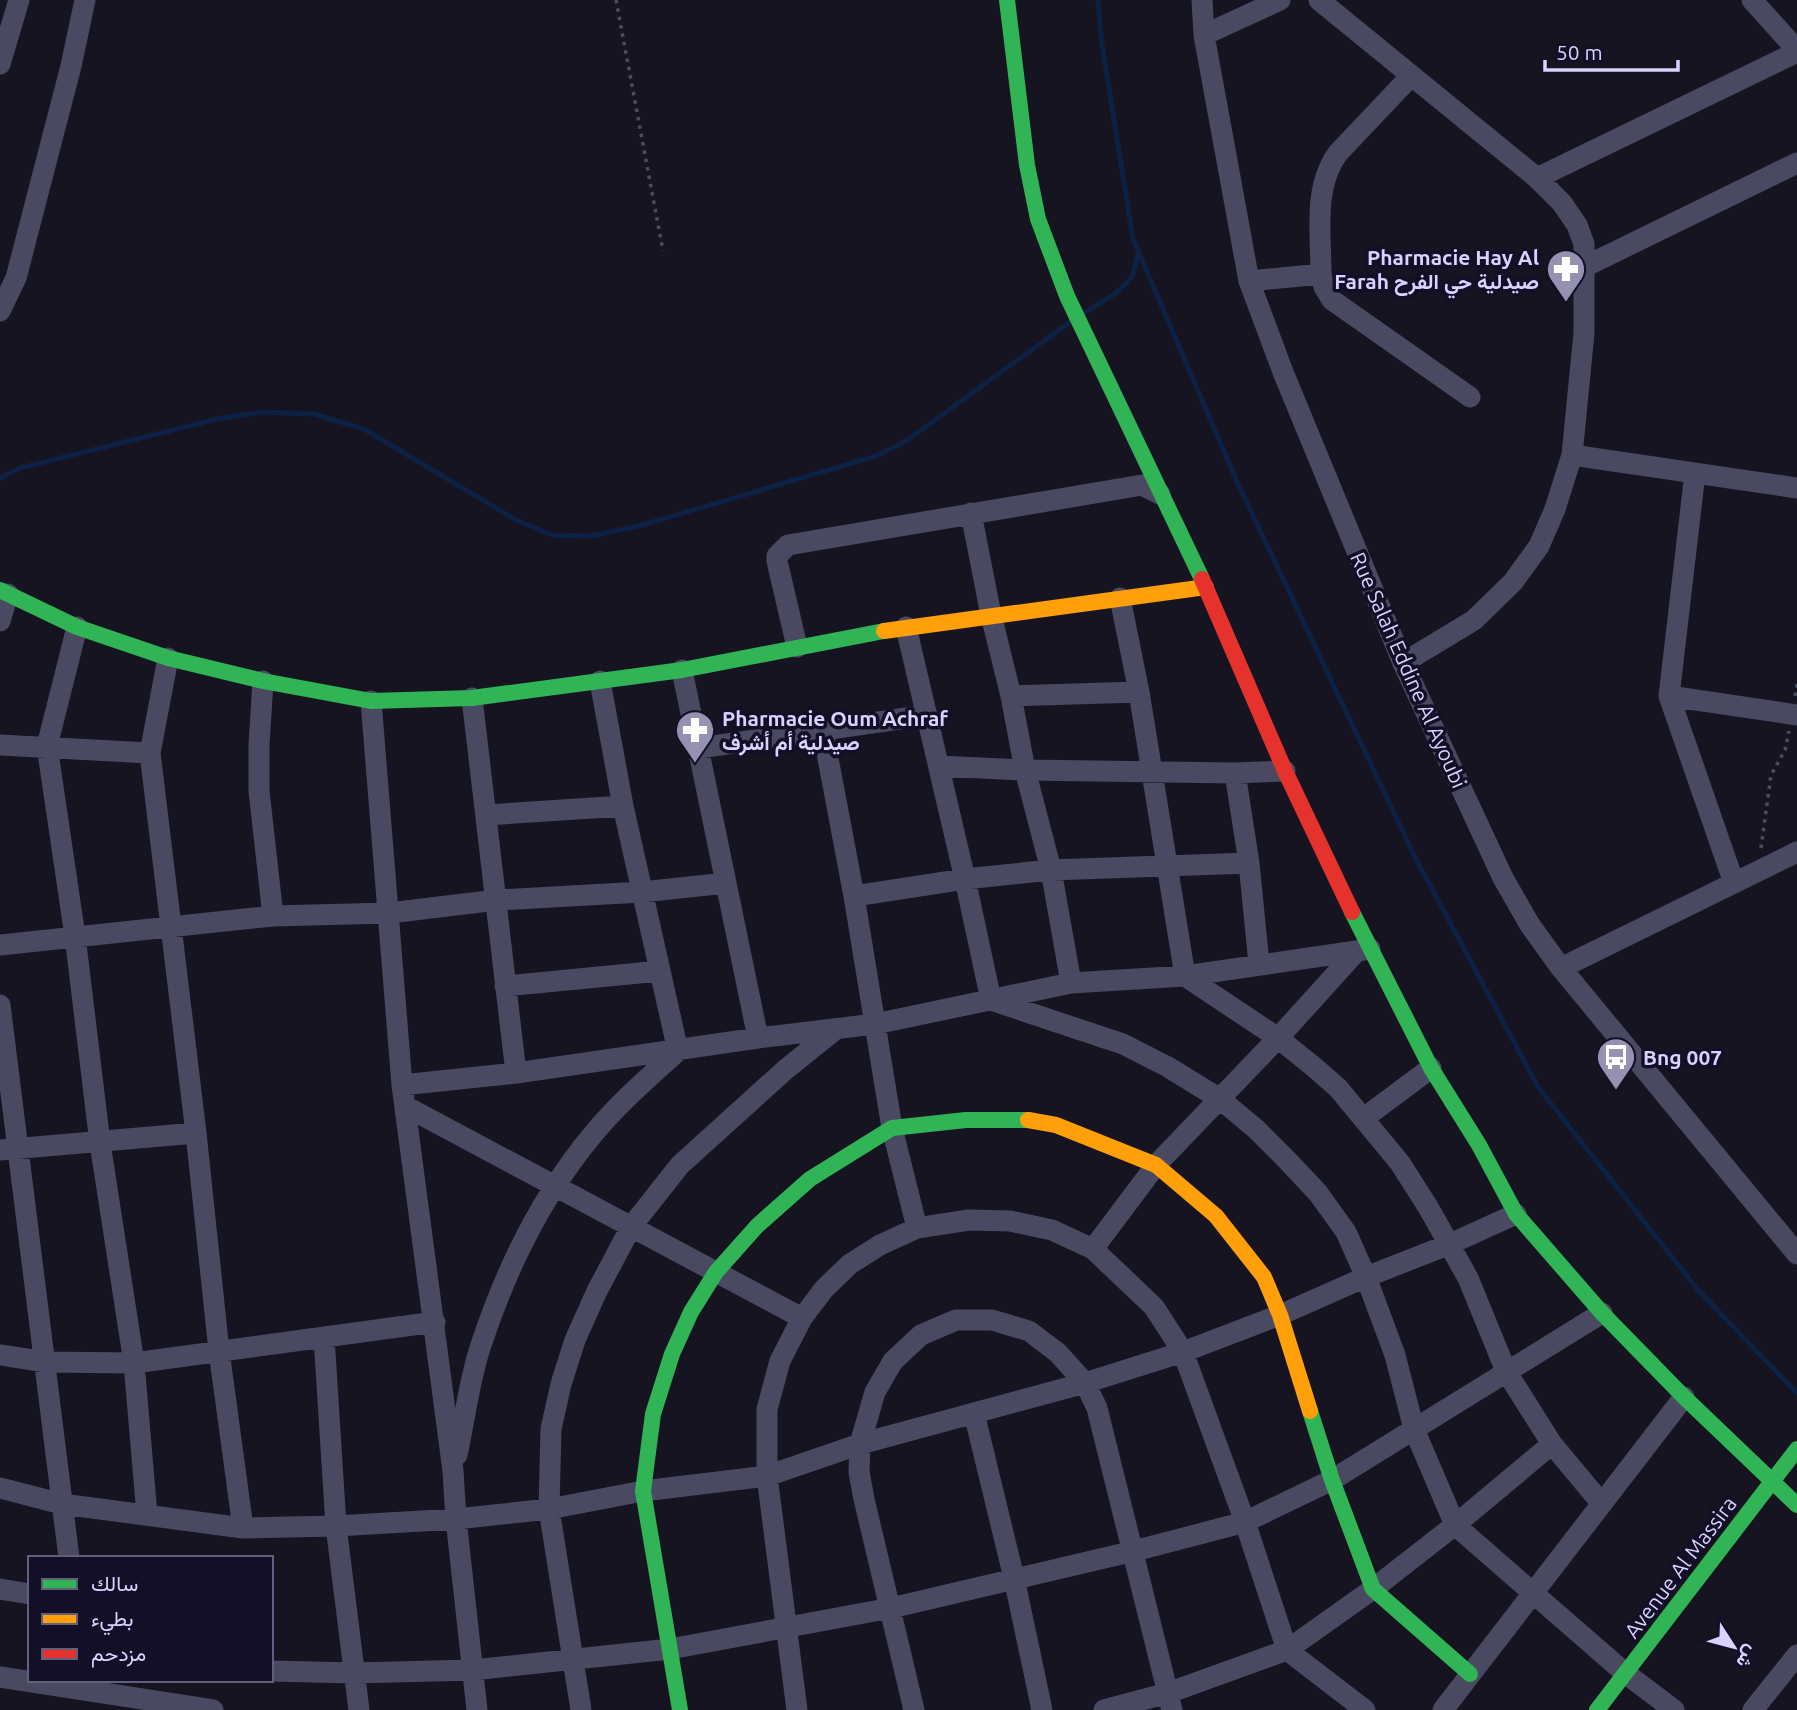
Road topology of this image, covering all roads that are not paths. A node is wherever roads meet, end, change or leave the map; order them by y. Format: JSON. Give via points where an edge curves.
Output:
{"nodes":[{"id":1,"x":19,"y":0,"type":"edge"},
{"id":2,"x":85,"y":0,"type":"edge"},
{"id":3,"x":1007,"y":0,"type":"edge"},
{"id":4,"x":1202,"y":0,"type":"edge"},
{"id":5,"x":1280,"y":0,"type":"edge"},
{"id":6,"x":1319,"y":0,"type":"edge"},
{"id":7,"x":1752,"y":0,"type":"edge"},
{"id":8,"x":1204,"y":35,"type":"junction"},
{"id":9,"x":1797,"y":51,"type":"edge"},
{"id":10,"x":0,"y":64,"type":"edge"},
{"id":11,"x":1411,"y":76,"type":"junction"},
{"id":12,"x":1797,"y":163,"type":"edge"},
{"id":13,"x":1537,"y":178,"type":"junction"},
{"id":14,"x":1584,"y":267,"type":"junction"},
{"id":15,"x":8,"y":273,"type":"edge"},
{"id":16,"x":1321,"y":274,"type":"junction"},
{"id":17,"x":1249,"y":281,"type":"junction"},
{"id":18,"x":0,"y":312,"type":"edge"},
{"id":19,"x":1471,"y":397,"type":"dead end"},
{"id":20,"x":1572,"y":455,"type":"junction"},
{"id":21,"x":1695,"y":473,"type":"junction"},
{"id":22,"x":1797,"y":488,"type":"edge"},
{"id":23,"x":1160,"y":495,"type":"junction"},
{"id":24,"x":971,"y":513,"type":"junction"},
{"id":25,"x":1206,"y":587,"type":"junction"},
{"id":26,"x":4,"y":592,"type":"edge"},
{"id":27,"x":1120,"y":598,"type":"junction"},
{"id":28,"x":991,"y":615,"type":"junction"},
{"id":29,"x":0,"y":621,"type":"edge"},
{"id":30,"x":77,"y":627,"type":"junction"},
{"id":31,"x":906,"y":627,"type":"junction"},
{"id":32,"x":797,"y":647,"type":"junction"},
{"id":33,"x":168,"y":658,"type":"junction"},
{"id":34,"x":1403,"y":663,"type":"junction"},
{"id":35,"x":682,"y":670,"type":"junction"},
{"id":36,"x":263,"y":681,"type":"junction"},
{"id":37,"x":600,"y":681,"type":"junction"},
{"id":38,"x":1139,"y":692,"type":"junction"},
{"id":39,"x":1011,"y":696,"type":"junction"},
{"id":40,"x":1669,"y":696,"type":"junction"},
{"id":41,"x":472,"y":698,"type":"junction"},
{"id":42,"x":372,"y":701,"type":"junction"},
{"id":43,"x":927,"y":715,"type":"junction"},
{"id":44,"x":1795,"y":715,"type":"edge"},
{"id":45,"x":823,"y":732,"type":"junction"},
{"id":46,"x":0,"y":745,"type":"edge"},
{"id":47,"x":47,"y":746,"type":"junction"},
{"id":48,"x":699,"y":748,"type":"junction"},
{"id":49,"x":150,"y":753,"type":"junction"},
{"id":50,"x":939,"y":766,"type":"junction"},
{"id":51,"x":1025,"y":770,"type":"junction"},
{"id":52,"x":1152,"y":770,"type":"junction"},
{"id":53,"x":1285,"y":771,"type":"junction"},
{"id":54,"x":1235,"y":773,"type":"junction"},
{"id":55,"x":623,"y":806,"type":"junction"},
{"id":56,"x":486,"y":815,"type":"junction"},
{"id":57,"x":1797,"y":852,"type":"edge"},
{"id":58,"x":1249,"y":863,"type":"junction"},
{"id":59,"x":1166,"y":866,"type":"junction"},
{"id":60,"x":1051,"y":870,"type":"junction"},
{"id":61,"x":965,"y":879,"type":"junction"},
{"id":62,"x":726,"y":883,"type":"junction"},
{"id":63,"x":1734,"y":883,"type":"junction"},
{"id":64,"x":642,"y":892,"type":"junction"},
{"id":65,"x":854,"y":896,"type":"junction"},
{"id":66,"x":497,"y":900,"type":"junction"},
{"id":67,"x":389,"y":913,"type":"junction"},
{"id":68,"x":274,"y":916,"type":"junction"},
{"id":69,"x":170,"y":926,"type":"junction"},
{"id":70,"x":75,"y":936,"type":"junction"},
{"id":71,"x":0,"y":945,"type":"edge"},
{"id":72,"x":1363,"y":951,"type":"junction"},
{"id":73,"x":1259,"y":964,"type":"junction"},
{"id":74,"x":1561,"y":968,"type":"junction"},
{"id":75,"x":660,"y":971,"type":"junction"},
{"id":76,"x":1185,"y":976,"type":"junction"},
{"id":77,"x":1071,"y":983,"type":"junction"},
{"id":78,"x":505,"y":986,"type":"junction"},
{"id":79,"x":991,"y":1000,"type":"junction"},
{"id":80,"x":0,"y":1005,"type":"edge"},
{"id":81,"x":875,"y":1024,"type":"junction"},
{"id":82,"x":836,"y":1029,"type":"junction"},
{"id":83,"x":758,"y":1038,"type":"junction"},
{"id":84,"x":1278,"y":1038,"type":"junction"},
{"id":85,"x":678,"y":1051,"type":"junction"},
{"id":86,"x":1430,"y":1068,"type":"junction"},
{"id":87,"x":516,"y":1073,"type":"junction"},
{"id":88,"x":404,"y":1096,"type":"junction"},
{"id":89,"x":1220,"y":1099,"type":"junction"},
{"id":90,"x":1364,"y":1118,"type":"junction"},
{"id":91,"x":892,"y":1128,"type":"junction"},
{"id":92,"x":196,"y":1133,"type":"junction"},
{"id":93,"x":100,"y":1143,"type":"junction"},
{"id":94,"x":10,"y":1149,"type":"edge"},
{"id":95,"x":1156,"y":1165,"type":"junction"},
{"id":96,"x":555,"y":1185,"type":"junction"},
{"id":97,"x":1516,"y":1214,"type":"junction"},
{"id":98,"x":631,"y":1227,"type":"junction"},
{"id":99,"x":917,"y":1228,"type":"junction"},
{"id":100,"x":1450,"y":1244,"type":"junction"},
{"id":101,"x":1093,"y":1249,"type":"junction"},
{"id":102,"x":1797,"y":1254,"type":"edge"},
{"id":103,"x":716,"y":1272,"type":"junction"},
{"id":104,"x":1366,"y":1276,"type":"junction"},
{"id":105,"x":1602,"y":1313,"type":"junction"},
{"id":106,"x":1280,"y":1315,"type":"junction"},
{"id":107,"x":802,"y":1318,"type":"junction"},
{"id":108,"x":435,"y":1322,"type":"junction"},
{"id":109,"x":324,"y":1337,"type":"junction"},
{"id":110,"x":219,"y":1351,"type":"junction"},
{"id":111,"x":1183,"y":1352,"type":"junction"},
{"id":112,"x":0,"y":1355,"type":"edge"},
{"id":113,"x":46,"y":1362,"type":"junction"},
{"id":114,"x":134,"y":1363,"type":"junction"},
{"id":115,"x":1506,"y":1371,"type":"junction"},
{"id":116,"x":1085,"y":1382,"type":"junction"},
{"id":117,"x":1684,"y":1397,"type":"junction"},
{"id":118,"x":974,"y":1413,"type":"junction"},
{"id":119,"x":1414,"y":1429,"type":"junction"},
{"id":120,"x":860,"y":1444,"type":"junction"},
{"id":121,"x":1552,"y":1444,"type":"junction"},
{"id":122,"x":1797,"y":1449,"type":"edge"},
{"id":123,"x":453,"y":1471,"type":"junction"},
{"id":124,"x":767,"y":1476,"type":"junction"},
{"id":125,"x":1332,"y":1480,"type":"junction"},
{"id":126,"x":1772,"y":1481,"type":"junction"},
{"id":127,"x":0,"y":1488,"type":"edge"},
{"id":128,"x":643,"y":1491,"type":"junction"},
{"id":129,"x":62,"y":1504,"type":"junction"},
{"id":130,"x":1602,"y":1504,"type":"junction"},
{"id":131,"x":1797,"y":1505,"type":"edge"},
{"id":132,"x":549,"y":1509,"type":"junction"},
{"id":133,"x":147,"y":1515,"type":"junction"},
{"id":134,"x":456,"y":1519,"type":"junction"},
{"id":135,"x":1245,"y":1522,"type":"junction"},
{"id":136,"x":1455,"y":1525,"type":"junction"},
{"id":137,"x":336,"y":1526,"type":"junction"},
{"id":138,"x":243,"y":1528,"type":"junction"},
{"id":139,"x":1134,"y":1551,"type":"junction"},
{"id":140,"x":69,"y":1556,"type":"edge"},
{"id":141,"x":1014,"y":1578,"type":"junction"},
{"id":142,"x":0,"y":1589,"type":"edge"},
{"id":143,"x":1373,"y":1589,"type":"junction"},
{"id":144,"x":1532,"y":1592,"type":"junction"},
{"id":145,"x":28,"y":1594,"type":"edge"},
{"id":146,"x":891,"y":1608,"type":"junction"},
{"id":147,"x":785,"y":1629,"type":"junction"},
{"id":148,"x":670,"y":1649,"type":"junction"},
{"id":149,"x":1287,"y":1650,"type":"junction"},
{"id":150,"x":1797,"y":1655,"type":"edge"},
{"id":151,"x":573,"y":1661,"type":"junction"},
{"id":152,"x":473,"y":1670,"type":"junction"},
{"id":153,"x":273,"y":1671,"type":"edge"},
{"id":154,"x":354,"y":1673,"type":"junction"},
{"id":155,"x":1626,"y":1673,"type":"junction"},
{"id":156,"x":1470,"y":1674,"type":"junction"},
{"id":157,"x":0,"y":1678,"type":"edge"},
{"id":158,"x":1170,"y":1702,"type":"edge"},
{"id":159,"x":213,"y":1710,"type":"edge"},
{"id":160,"x":359,"y":1710,"type":"edge"},
{"id":161,"x":477,"y":1710,"type":"edge"},
{"id":162,"x":581,"y":1710,"type":"edge"},
{"id":163,"x":680,"y":1710,"type":"edge"},
{"id":164,"x":797,"y":1710,"type":"edge"},
{"id":165,"x":914,"y":1710,"type":"edge"},
{"id":166,"x":1042,"y":1710,"type":"edge"},
{"id":167,"x":1104,"y":1710,"type":"edge"},
{"id":168,"x":1365,"y":1710,"type":"edge"},
{"id":169,"x":1443,"y":1710,"type":"edge"},
{"id":170,"x":1597,"y":1710,"type":"edge"},
{"id":171,"x":1674,"y":1710,"type":"edge"},
{"id":172,"x":1753,"y":1710,"type":"edge"}],
"edges":[{"from":1,"to":10,"type":"street"},
{"from":2,"to":15,"type":"street","via":[[71,65]]},
{"from":3,"to":23,"type":"street","via":[[1038,219],[1067,296]]},
{"from":4,"to":8,"type":"street","name":"Rue Salah Eddine Al Ayoubi"},
{"from":5,"to":8,"type":"street"},
{"from":6,"to":11,"type":"street"},
{"from":7,"to":9,"type":"street"},
{"from":8,"to":17,"type":"street","name":"Rue Salah Eddine Al Ayoubi"},
{"from":9,"to":13,"type":"street"},
{"from":11,"to":13,"type":"street"},
{"from":11,"to":16,"type":"street","via":[[1329,166],[1321,186]]},
{"from":12,"to":14,"type":"street"},
{"from":13,"to":14,"type":"street","via":[[1577,225],[1584,244]]},
{"from":14,"to":20,"type":"street","via":[[1584,333]]},
{"from":15,"to":18,"type":"street"},
{"from":16,"to":17,"type":"street"},
{"from":16,"to":19,"type":"street","via":[[1332,300]]},
{"from":17,"to":34,"type":"street","name":"Rue Salah Eddine Al Ayoubi"},
{"from":20,"to":21,"type":"street"},
{"from":20,"to":34,"type":"street","via":[[1539,546],[1513,582],[1474,620]]},
{"from":21,"to":22,"type":"street"},
{"from":21,"to":40,"type":"street"},
{"from":23,"to":24,"type":"street","via":[[1142,485]]},
{"from":23,"to":25,"type":"street"},
{"from":24,"to":28,"type":"street"},
{"from":24,"to":32,"type":"street","via":[[788,545],[777,561]]},
{"from":25,"to":27,"type":"street"},
{"from":25,"to":53,"type":"street"},
{"from":26,"to":29,"type":"street"},
{"from":26,"to":30,"type":"street"},
{"from":27,"to":28,"type":"street"},
{"from":27,"to":38,"type":"street"},
{"from":28,"to":31,"type":"street"},
{"from":28,"to":39,"type":"street"},
{"from":30,"to":33,"type":"street"},
{"from":30,"to":47,"type":"street"},
{"from":31,"to":32,"type":"street"},
{"from":31,"to":43,"type":"street"},
{"from":32,"to":35,"type":"street"},
{"from":33,"to":36,"type":"street"},
{"from":33,"to":49,"type":"street"},
{"from":34,"to":74,"type":"street","name":"Rue Salah Eddine Al Ayoubi","via":[[1503,878]]},
{"from":35,"to":37,"type":"street"},
{"from":35,"to":48,"type":"street"},
{"from":36,"to":42,"type":"street"},
{"from":36,"to":68,"type":"street","via":[[259,791]]},
{"from":37,"to":41,"type":"street"},
{"from":37,"to":55,"type":"street"},
{"from":38,"to":39,"type":"street"},
{"from":38,"to":52,"type":"street"},
{"from":39,"to":51,"type":"street"},
{"from":40,"to":44,"type":"street"},
{"from":40,"to":63,"type":"street"},
{"from":41,"to":42,"type":"street"},
{"from":41,"to":56,"type":"street"},
{"from":42,"to":67,"type":"street"},
{"from":43,"to":45,"type":"street"},
{"from":43,"to":50,"type":"street"},
{"from":45,"to":48,"type":"street"},
{"from":45,"to":65,"type":"street"},
{"from":46,"to":47,"type":"street"},
{"from":47,"to":49,"type":"street"},
{"from":47,"to":70,"type":"street"},
{"from":48,"to":62,"type":"street"},
{"from":49,"to":69,"type":"street"},
{"from":50,"to":51,"type":"street"},
{"from":50,"to":61,"type":"street"},
{"from":51,"to":52,"type":"street"},
{"from":51,"to":60,"type":"street"},
{"from":52,"to":54,"type":"street"},
{"from":52,"to":59,"type":"street"},
{"from":53,"to":54,"type":"street"},
{"from":53,"to":72,"type":"street"},
{"from":54,"to":58,"type":"street"},
{"from":55,"to":56,"type":"street"},
{"from":55,"to":64,"type":"street"},
{"from":56,"to":66,"type":"street"},
{"from":57,"to":63,"type":"street"},
{"from":58,"to":59,"type":"street"},
{"from":58,"to":73,"type":"street"},
{"from":59,"to":60,"type":"street"},
{"from":59,"to":76,"type":"street"},
{"from":60,"to":61,"type":"street"},
{"from":60,"to":77,"type":"street"},
{"from":61,"to":65,"type":"street"},
{"from":61,"to":79,"type":"street"},
{"from":62,"to":64,"type":"street"},
{"from":62,"to":83,"type":"street"},
{"from":63,"to":74,"type":"street"},
{"from":64,"to":66,"type":"street"},
{"from":64,"to":75,"type":"street"},
{"from":65,"to":81,"type":"street"},
{"from":66,"to":67,"type":"street"},
{"from":66,"to":78,"type":"street"},
{"from":67,"to":68,"type":"street"},
{"from":67,"to":88,"type":"street"},
{"from":68,"to":69,"type":"street"},
{"from":69,"to":70,"type":"street"},
{"from":69,"to":92,"type":"street"},
{"from":70,"to":71,"type":"street"},
{"from":70,"to":93,"type":"street"},
{"from":72,"to":73,"type":"street"},
{"from":72,"to":84,"type":"street"},
{"from":72,"to":86,"type":"street"},
{"from":73,"to":76,"type":"street"},
{"from":74,"to":102,"type":"street","name":"Rue Salah Eddine Al Ayoubi"},
{"from":75,"to":78,"type":"street"},
{"from":75,"to":85,"type":"street"},
{"from":76,"to":77,"type":"street"},
{"from":76,"to":84,"type":"street"},
{"from":77,"to":79,"type":"street"},
{"from":78,"to":87,"type":"street"},
{"from":79,"to":81,"type":"street"},
{"from":79,"to":89,"type":"street","via":[[1123,1044]]},
{"from":80,"to":94,"type":"street"},
{"from":81,"to":82,"type":"street"},
{"from":81,"to":91,"type":"street"},
{"from":82,"to":83,"type":"street"},
{"from":82,"to":98,"type":"street","via":[[680,1165]]},
{"from":83,"to":85,"type":"street"},
{"from":84,"to":89,"type":"street"},
{"from":84,"to":90,"type":"street","via":[[1338,1088]]},
{"from":85,"to":87,"type":"street"},
{"from":85,"to":96,"type":"street","via":[[594,1133]]},
{"from":86,"to":90,"type":"street"},
{"from":86,"to":97,"type":"street","via":[[1479,1144]]},
{"from":87,"to":88,"type":"street"},
{"from":88,"to":96,"type":"street"},
{"from":88,"to":108,"type":"street"},
{"from":89,"to":95,"type":"street"},
{"from":89,"to":104,"type":"street","via":[[1318,1193],[1346,1232]]},
{"from":90,"to":100,"type":"street","via":[[1400,1163]]},
{"from":91,"to":95,"type":"street","via":[[1019,1119],[1056,1125]]},
{"from":91,"to":99,"type":"street"},
{"from":91,"to":103,"type":"street","via":[[810,1179],[757,1226]]},
{"from":92,"to":93,"type":"street"},
{"from":92,"to":110,"type":"street"},
{"from":93,"to":94,"type":"street"},
{"from":93,"to":114,"type":"street"},
{"from":94,"to":113,"type":"street"},
{"from":95,"to":101,"type":"street"},
{"from":95,"to":106,"type":"street","via":[[1216,1216],[1242,1246],[1264,1277]]},
{"from":96,"to":98,"type":"street"},
{"from":96,"to":123,"type":"street","via":[[518,1251],[480,1347]]},
{"from":97,"to":100,"type":"street"},
{"from":97,"to":105,"type":"street"},
{"from":98,"to":103,"type":"street"},
{"from":98,"to":132,"type":"street","via":[[575,1340],[561,1384],[551,1429]]},
{"from":99,"to":101,"type":"street","via":[[970,1220],[1010,1221],[1052,1230]]},
{"from":99,"to":107,"type":"street","via":[[850,1264]]},
{"from":100,"to":104,"type":"street"},
{"from":100,"to":115,"type":"street"},
{"from":101,"to":111,"type":"street","via":[[1154,1307]]},
{"from":103,"to":107,"type":"street"},
{"from":103,"to":128,"type":"street","via":[[672,1354],[653,1414]]},
{"from":104,"to":106,"type":"street"},
{"from":104,"to":119,"type":"street","via":[[1395,1355]]},
{"from":105,"to":115,"type":"street"},
{"from":105,"to":117,"type":"street"},
{"from":106,"to":111,"type":"street"},
{"from":106,"to":125,"type":"street"},
{"from":107,"to":124,"type":"street","via":[[780,1361],[767,1409]]},
{"from":108,"to":109,"type":"street"},
{"from":108,"to":123,"type":"street"},
{"from":109,"to":110,"type":"street"},
{"from":109,"to":137,"type":"street"},
{"from":110,"to":114,"type":"street"},
{"from":110,"to":138,"type":"street"},
{"from":111,"to":116,"type":"street"},
{"from":111,"to":135,"type":"street"},
{"from":112,"to":113,"type":"street"},
{"from":113,"to":114,"type":"street"},
{"from":113,"to":129,"type":"street"},
{"from":114,"to":133,"type":"street"},
{"from":115,"to":119,"type":"street"},
{"from":115,"to":121,"type":"street"},
{"from":116,"to":118,"type":"street"},
{"from":116,"to":120,"type":"street","via":[[1029,1331],[992,1320],[956,1320],[921,1335],[893,1361],[876,1392]]},
{"from":116,"to":139,"type":"street","via":[[1097,1408]]},
{"from":117,"to":126,"type":"street"},
{"from":117,"to":130,"type":"street"},
{"from":118,"to":120,"type":"street"},
{"from":118,"to":141,"type":"street"},
{"from":119,"to":125,"type":"street"},
{"from":119,"to":136,"type":"street"},
{"from":120,"to":124,"type":"street"},
{"from":120,"to":146,"type":"street","via":[[864,1499]]},
{"from":121,"to":130,"type":"street"},
{"from":121,"to":136,"type":"street"},
{"from":122,"to":126,"type":"street","name":"Avenue Al Massira"},
{"from":123,"to":134,"type":"street"},
{"from":124,"to":128,"type":"street"},
{"from":124,"to":147,"type":"street"},
{"from":125,"to":135,"type":"street"},
{"from":125,"to":143,"type":"street"},
{"from":126,"to":131,"type":"street"},
{"from":126,"to":155,"type":"street","name":"Avenue Al Massira"},
{"from":127,"to":129,"type":"street"},
{"from":128,"to":132,"type":"street"},
{"from":128,"to":148,"type":"street"},
{"from":129,"to":133,"type":"street"},
{"from":129,"to":140,"type":"street"},
{"from":130,"to":144,"type":"street"},
{"from":132,"to":134,"type":"street"},
{"from":132,"to":151,"type":"street"},
{"from":133,"to":138,"type":"street"},
{"from":134,"to":137,"type":"street"},
{"from":134,"to":152,"type":"street"},
{"from":135,"to":139,"type":"street"},
{"from":135,"to":149,"type":"street"},
{"from":136,"to":143,"type":"street"},
{"from":136,"to":144,"type":"street"},
{"from":137,"to":138,"type":"street"},
{"from":137,"to":154,"type":"street"},
{"from":139,"to":141,"type":"street"},
{"from":139,"to":158,"type":"street"},
{"from":141,"to":146,"type":"street"},
{"from":141,"to":166,"type":"street"},
{"from":142,"to":145,"type":"street"},
{"from":143,"to":149,"type":"street"},
{"from":143,"to":156,"type":"street"},
{"from":144,"to":155,"type":"street"},
{"from":144,"to":156,"type":"street"},
{"from":146,"to":147,"type":"street"},
{"from":146,"to":165,"type":"street"},
{"from":147,"to":148,"type":"street"},
{"from":147,"to":164,"type":"street"},
{"from":148,"to":151,"type":"street"},
{"from":148,"to":163,"type":"street"},
{"from":149,"to":158,"type":"street"},
{"from":149,"to":168,"type":"street"},
{"from":150,"to":172,"type":"street"},
{"from":151,"to":152,"type":"street"},
{"from":151,"to":162,"type":"street"},
{"from":152,"to":154,"type":"street"},
{"from":152,"to":161,"type":"street"},
{"from":153,"to":154,"type":"street"},
{"from":154,"to":160,"type":"street"},
{"from":155,"to":170,"type":"street","name":"Avenue Al Massira"},
{"from":155,"to":171,"type":"street"},
{"from":156,"to":169,"type":"street"},
{"from":157,"to":159,"type":"street"},
{"from":158,"to":167,"type":"street"}]}
